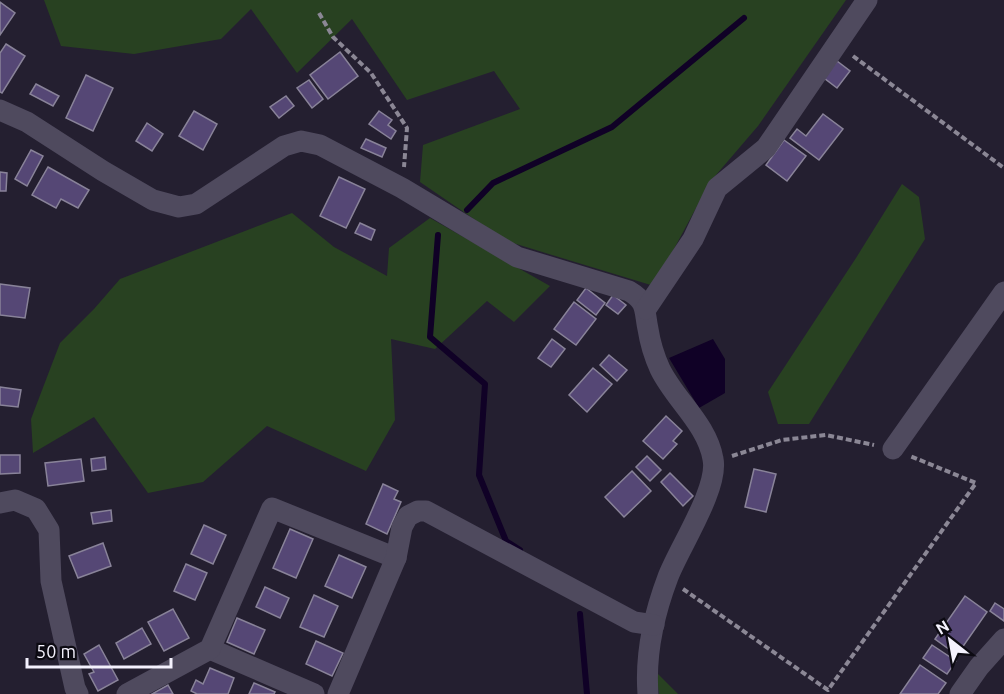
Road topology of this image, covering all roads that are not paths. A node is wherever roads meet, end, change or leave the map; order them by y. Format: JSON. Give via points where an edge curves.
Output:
{"nodes":[{"id":1,"x":867,"y":0,"type":"edge"},
{"id":2,"x":0,"y":110,"type":"edge"},
{"id":3,"x":1004,"y":292,"type":"edge"},
{"id":4,"x":646,"y":309,"type":"junction"},
{"id":5,"x":893,"y":449,"type":"road end"},
{"id":6,"x":0,"y":503,"type":"edge"},
{"id":7,"x":396,"y":558,"type":"junction"},
{"id":8,"x":654,"y":625,"type":"junction"},
{"id":9,"x":1004,"y":639,"type":"edge"},
{"id":10,"x":210,"y":649,"type":"junction"},
{"id":11,"x":78,"y":694,"type":"edge"},
{"id":12,"x":127,"y":694,"type":"edge"},
{"id":13,"x":314,"y":694,"type":"edge"},
{"id":14,"x":338,"y":694,"type":"edge"},
{"id":15,"x":648,"y":694,"type":"edge"},
{"id":16,"x":960,"y":694,"type":"edge"}],
"edges":[{"from":1,"to":4,"type":"street","via":[[766,148],[717,188],[693,239]]},
{"from":2,"to":4,"type":"street","via":[[27,122],[153,200],[179,207],[196,204],[284,146],[301,141],[320,144],[516,257],[629,291],[640,297]]},
{"from":3,"to":5,"type":"street"},
{"from":4,"to":8,"type":"street","via":[[648,331],[660,369],[708,439],[714,461],[711,484],[668,578]]},
{"from":6,"to":11,"type":"street","via":[[15,500],[36,509],[49,530],[51,582]]},
{"from":7,"to":8,"type":"street","via":[[408,516],[426,511],[634,622]]},
{"from":7,"to":10,"type":"street","via":[[272,508]]},
{"from":7,"to":14,"type":"street"},
{"from":8,"to":15,"type":"street","via":[[646,671]]},
{"from":9,"to":16,"type":"street"},
{"from":10,"to":12,"type":"street"},
{"from":10,"to":13,"type":"street"}]}
